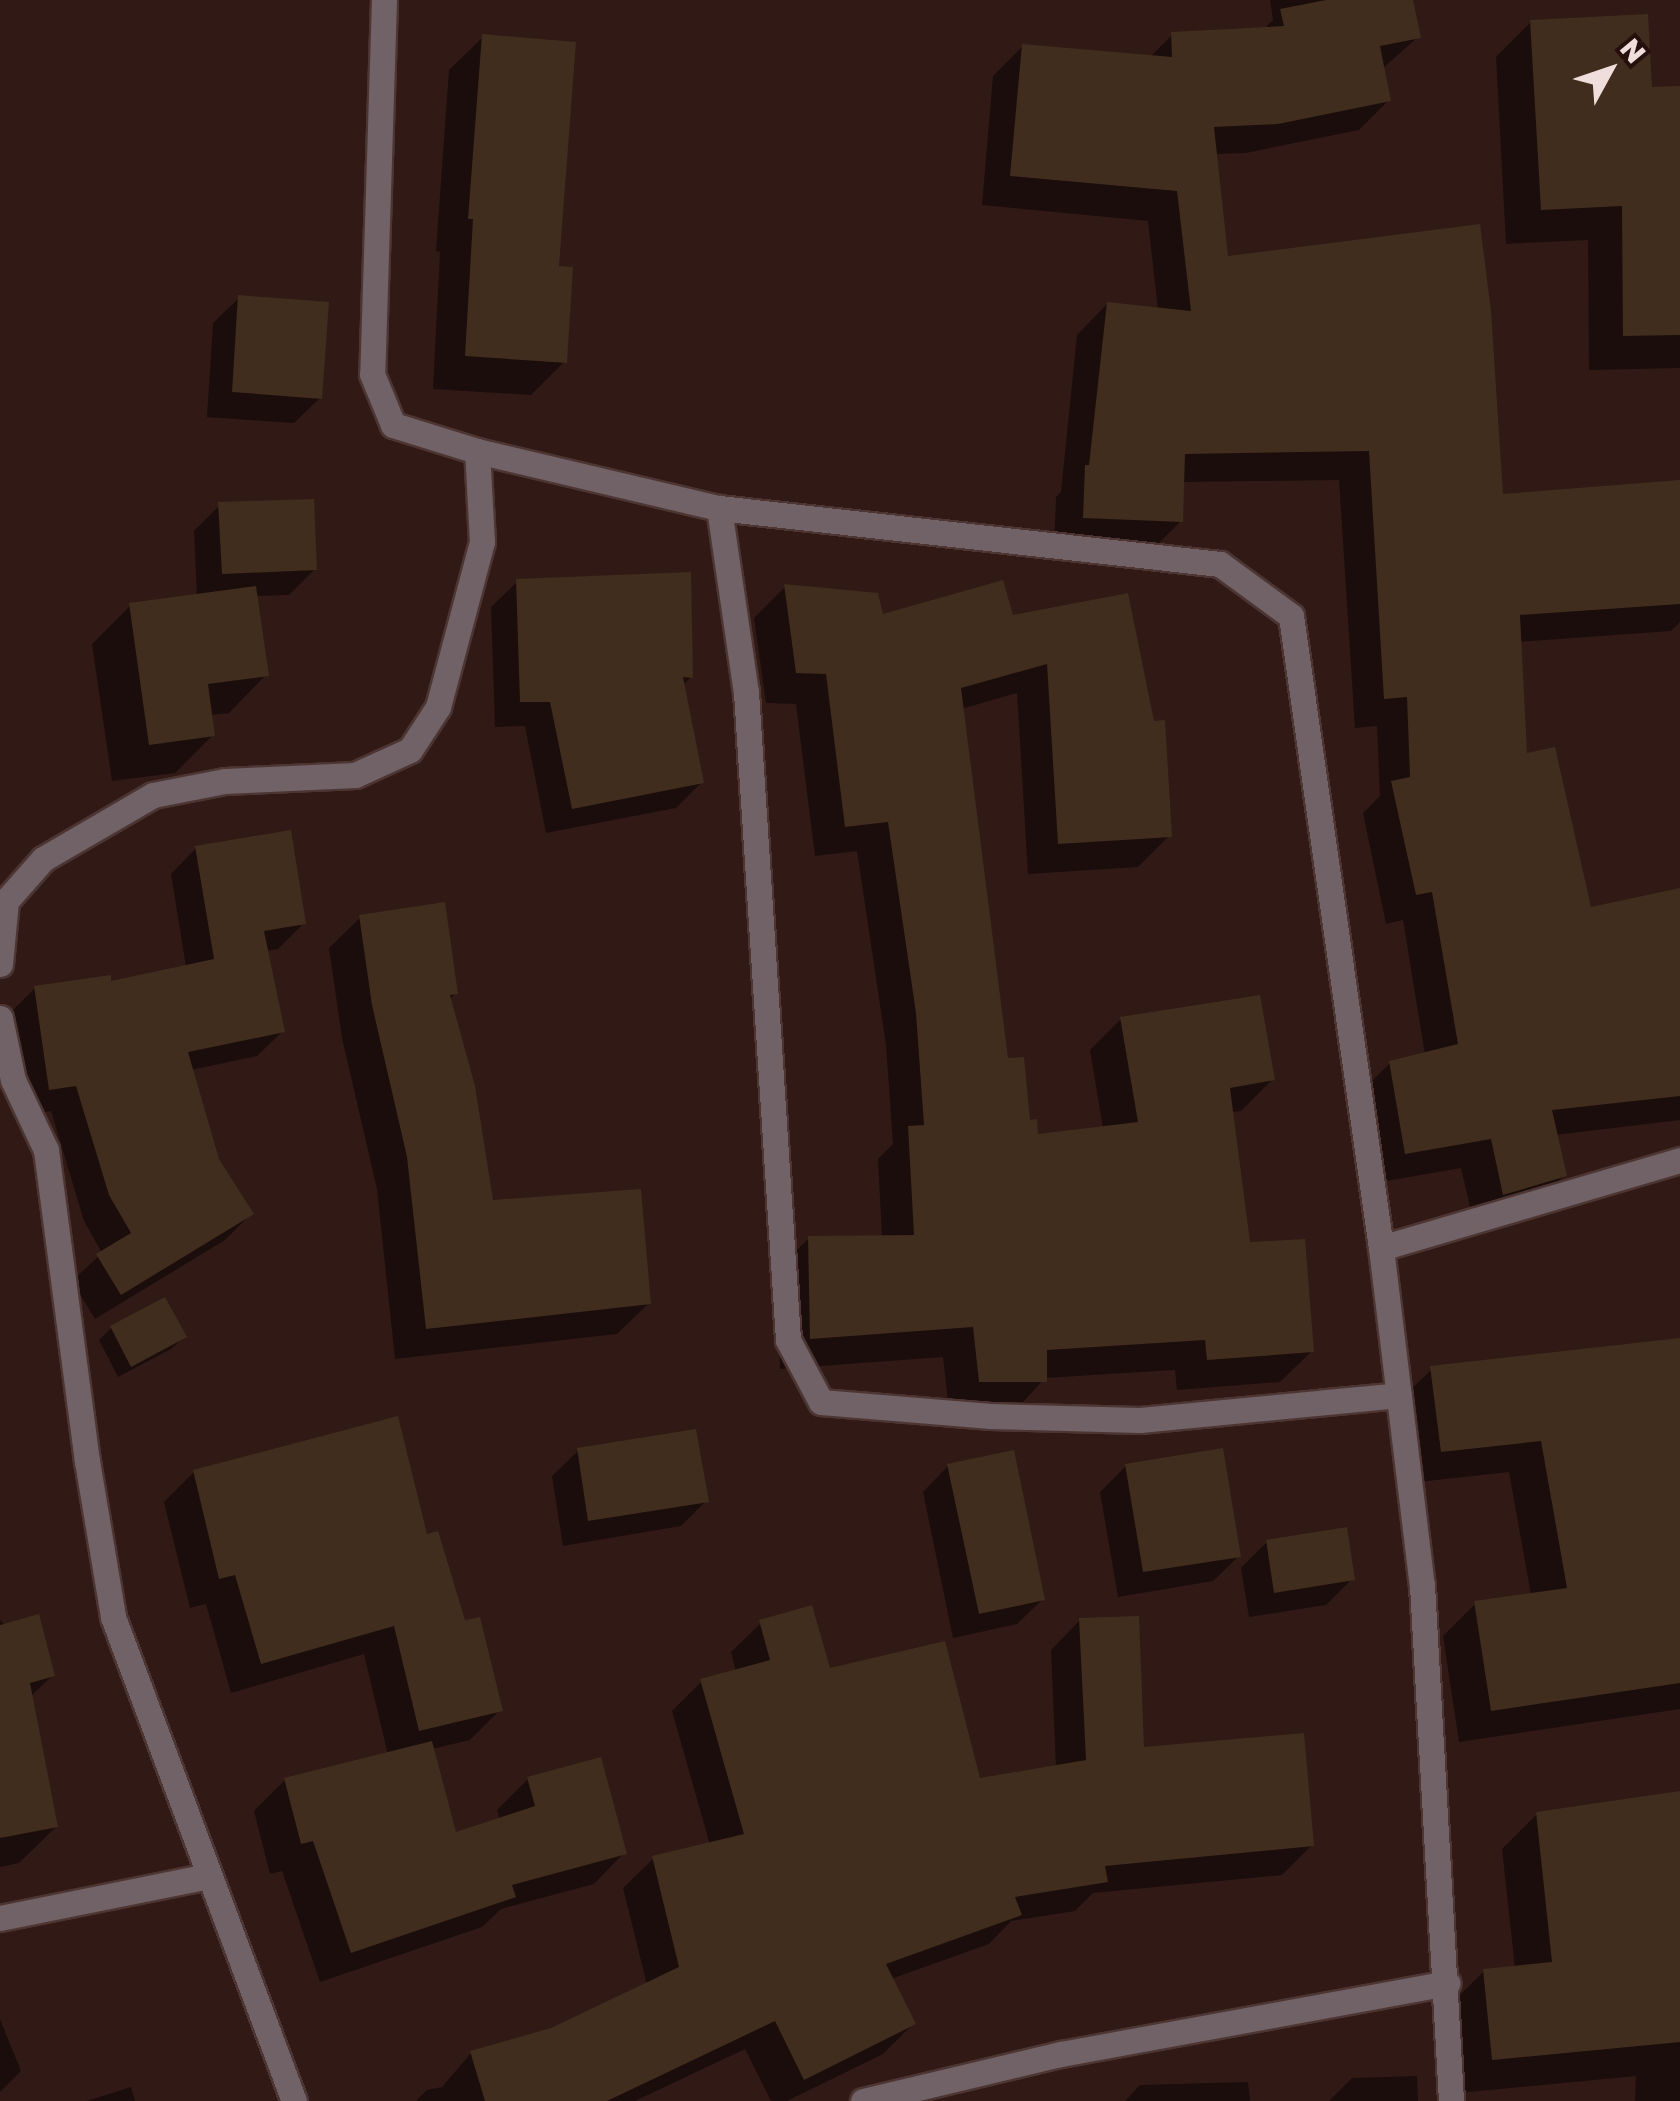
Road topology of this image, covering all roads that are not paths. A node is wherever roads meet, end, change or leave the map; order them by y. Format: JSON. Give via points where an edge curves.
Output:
{"nodes":[{"id":1,"x":384,"y":0,"type":"edge"},
{"id":2,"x":477,"y":452,"type":"junction"},
{"id":3,"x":720,"y":508,"type":"junction"},
{"id":4,"x":0,"y":964,"type":"edge"},
{"id":5,"x":0,"y":1018,"type":"edge"},
{"id":6,"x":1680,"y":1160,"type":"edge"},
{"id":7,"x":1381,"y":1248,"type":"junction"},
{"id":8,"x":1399,"y":1395,"type":"junction"},
{"id":9,"x":208,"y":1876,"type":"junction"},
{"id":10,"x":0,"y":1918,"type":"edge"},
{"id":11,"x":1448,"y":1983,"type":"junction"},
{"id":12,"x":294,"y":2101,"type":"edge"},
{"id":13,"x":863,"y":2101,"type":"edge"},
{"id":14,"x":1452,"y":2101,"type":"edge"}],
"edges":[{"from":1,"to":2,"type":"street","via":[[372,374],[392,425]]},
{"from":2,"to":3,"type":"street"},
{"from":2,"to":4,"type":"street","via":[[482,542],[438,707],[410,750],[355,775],[225,780],[153,796],[44,859],[6,901]]},
{"from":3,"to":7,"type":"street","via":[[1220,564],[1291,616]]},
{"from":3,"to":8,"type":"street","via":[[746,692],[788,1340],[821,1402],[936,1414],[1140,1420]]},
{"from":5,"to":9,"type":"street","via":[[14,1080],[46,1150],[113,1617]]},
{"from":6,"to":7,"type":"street"},
{"from":7,"to":8,"type":"street"},
{"from":8,"to":11,"type":"street","via":[[1422,1585]]},
{"from":9,"to":10,"type":"street"},
{"from":9,"to":12,"type":"street"},
{"from":11,"to":13,"type":"street","via":[[1060,2054]]},
{"from":11,"to":14,"type":"street"}]}
